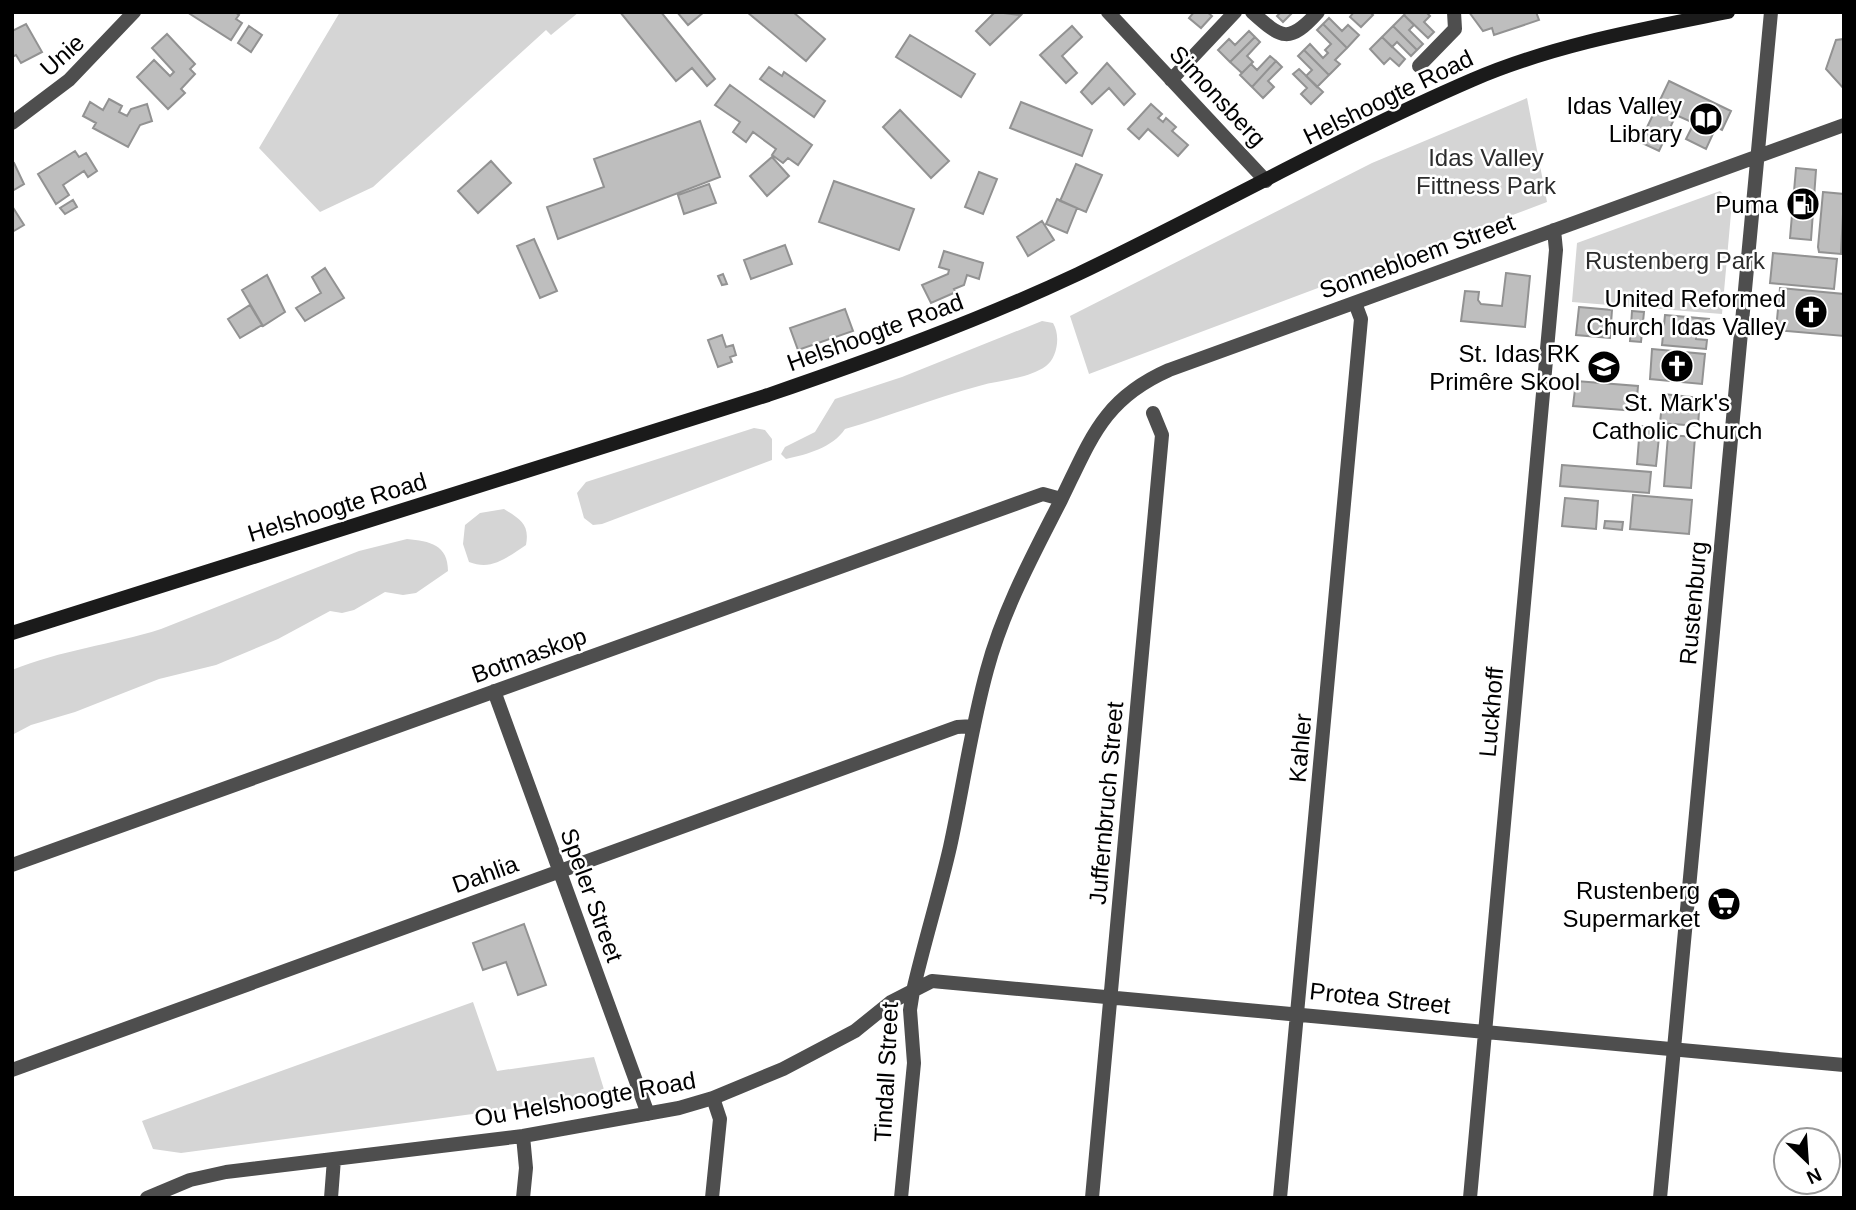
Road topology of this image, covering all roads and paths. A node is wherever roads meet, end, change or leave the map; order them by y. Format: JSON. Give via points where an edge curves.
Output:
{"nodes":[{"id":1,"x":134,"y":12,"type":"edge"},
{"id":2,"x":1108,"y":12,"type":"edge"},
{"id":3,"x":1235,"y":12,"type":"edge"},
{"id":4,"x":1252,"y":12,"type":"edge"},
{"id":5,"x":1318,"y":12,"type":"edge"},
{"id":6,"x":1454,"y":12,"type":"edge"},
{"id":7,"x":1728,"y":12,"type":"edge"},
{"id":8,"x":1770,"y":12,"type":"edge"},
{"id":9,"x":1419,"y":66,"type":"dead end"},
{"id":10,"x":1171,"y":80,"type":"junction"},
{"id":11,"x":12,"y":122,"type":"edge"},
{"id":12,"x":1844,"y":125,"type":"edge"},
{"id":13,"x":1758,"y":157,"type":"junction"},
{"id":14,"x":1266,"y":181,"type":"junction"},
{"id":15,"x":1554,"y":230,"type":"junction"},
{"id":16,"x":1355,"y":303,"type":"junction"},
{"id":17,"x":1153,"y":413,"type":"dead end"},
{"id":18,"x":1061,"y":499,"type":"junction"},
{"id":19,"x":12,"y":633,"type":"edge"},
{"id":20,"x":494,"y":691,"type":"junction"},
{"id":21,"x":974,"y":726,"type":"junction"},
{"id":22,"x":12,"y":864,"type":"edge"},
{"id":23,"x":559,"y":871,"type":"junction"},
{"id":24,"x":913,"y":991,"type":"junction"},
{"id":25,"x":1111,"y":998,"type":"junction"},
{"id":26,"x":1298,"y":1013,"type":"junction"},
{"id":27,"x":1485,"y":1031,"type":"junction"},
{"id":28,"x":1673,"y":1048,"type":"junction"},
{"id":29,"x":1844,"y":1065,"type":"edge"},
{"id":30,"x":12,"y":1070,"type":"edge"},
{"id":31,"x":713,"y":1098,"type":"junction"},
{"id":32,"x":648,"y":1114,"type":"junction"},
{"id":33,"x":523,"y":1136,"type":"junction"},
{"id":34,"x":334,"y":1159,"type":"junction"},
{"id":35,"x":147,"y":1198,"type":"edge"},
{"id":36,"x":331,"y":1198,"type":"edge"},
{"id":37,"x":523,"y":1198,"type":"edge"},
{"id":38,"x":712,"y":1198,"type":"edge"},
{"id":39,"x":901,"y":1198,"type":"edge"},
{"id":40,"x":1092,"y":1198,"type":"edge"},
{"id":41,"x":1280,"y":1198,"type":"edge"},
{"id":42,"x":1470,"y":1198,"type":"edge"},
{"id":43,"x":1660,"y":1198,"type":"edge"}],
"edges":[{"from":1,"to":11,"type":"street","name":"Unie","via":[[69,80]]},
{"from":2,"to":10,"type":"street","name":"Simonsberg"},
{"from":3,"to":10,"type":"street"},
{"from":4,"to":5,"type":"street","via":[[1285,36],[1296,34]]},
{"from":6,"to":9,"type":"street","via":[[1455,29]]},
{"from":7,"to":14,"type":"main road","name":"Helshoogte Road","via":[[1657,26],[1473,79]]},
{"from":8,"to":13,"type":"street","name":"Rustenburg"},
{"from":10,"to":14,"type":"street","name":"Simonsberg"},
{"from":12,"to":13,"type":"street","name":"Sonnebloem Street"},
{"from":13,"to":15,"type":"street","name":"Sonnebloem Street"},
{"from":13,"to":28,"type":"street","name":"Rustenburg"},
{"from":14,"to":19,"type":"main road","name":"Helshoogte Road","via":[[1065,280],[879,357]]},
{"from":15,"to":16,"type":"street","name":"Sonnebloem Street"},
{"from":15,"to":27,"type":"street","name":"Luckhoff","via":[[1556,250]]},
{"from":16,"to":18,"type":"street","name":"Sonnebloem Street","via":[[1144,381],[1106,414]]},
{"from":16,"to":26,"type":"street","name":"Kahler","via":[[1361,319]]},
{"from":17,"to":25,"type":"street","name":"Juffernbruch Street","via":[[1162,435]]},
{"from":18,"to":20,"type":"street","name":"Botmaskop","via":[[1043,494]]},
{"from":18,"to":21,"type":"street","via":[[1002,622]]},
{"from":20,"to":22,"type":"street","name":"Botmaskop"},
{"from":20,"to":23,"type":"street","name":"Speler Street"},
{"from":21,"to":23,"type":"street","name":"Dahlia","via":[[957,727]]},
{"from":21,"to":24,"type":"street","via":[[950,848]]},
{"from":23,"to":30,"type":"street","name":"Dahlia"},
{"from":23,"to":32,"type":"street","name":"Speler Street"},
{"from":24,"to":25,"type":"street","name":"Protea Street","via":[[932,982]]},
{"from":24,"to":31,"type":"street","name":"Ou Helshoogte Road","via":[[855,1031],[783,1069]]},
{"from":24,"to":39,"type":"street","name":"Tindall Street","via":[[914,1063]]},
{"from":25,"to":26,"type":"street","name":"Protea Street"},
{"from":25,"to":40,"type":"street","name":"Juffernbruch Street"},
{"from":26,"to":27,"type":"street","name":"Protea Street"},
{"from":26,"to":41,"type":"street","name":"Kahler"},
{"from":27,"to":28,"type":"street","name":"Protea Street"},
{"from":27,"to":42,"type":"street","name":"Luckhoff"},
{"from":28,"to":29,"type":"street","name":"Protea Street"},
{"from":28,"to":43,"type":"street","name":"Rustenburg"},
{"from":31,"to":32,"type":"street","name":"Ou Helshoogte Road"},
{"from":31,"to":38,"type":"street","via":[[720,1119]]},
{"from":32,"to":33,"type":"street","name":"Ou Helshoogte Road"},
{"from":33,"to":34,"type":"street","name":"Ou Helshoogte Road"},
{"from":33,"to":37,"type":"street"},
{"from":34,"to":35,"type":"street","name":"Ou Helshoogte Road","via":[[226,1172],[190,1180]]},
{"from":34,"to":36,"type":"street"}]}
